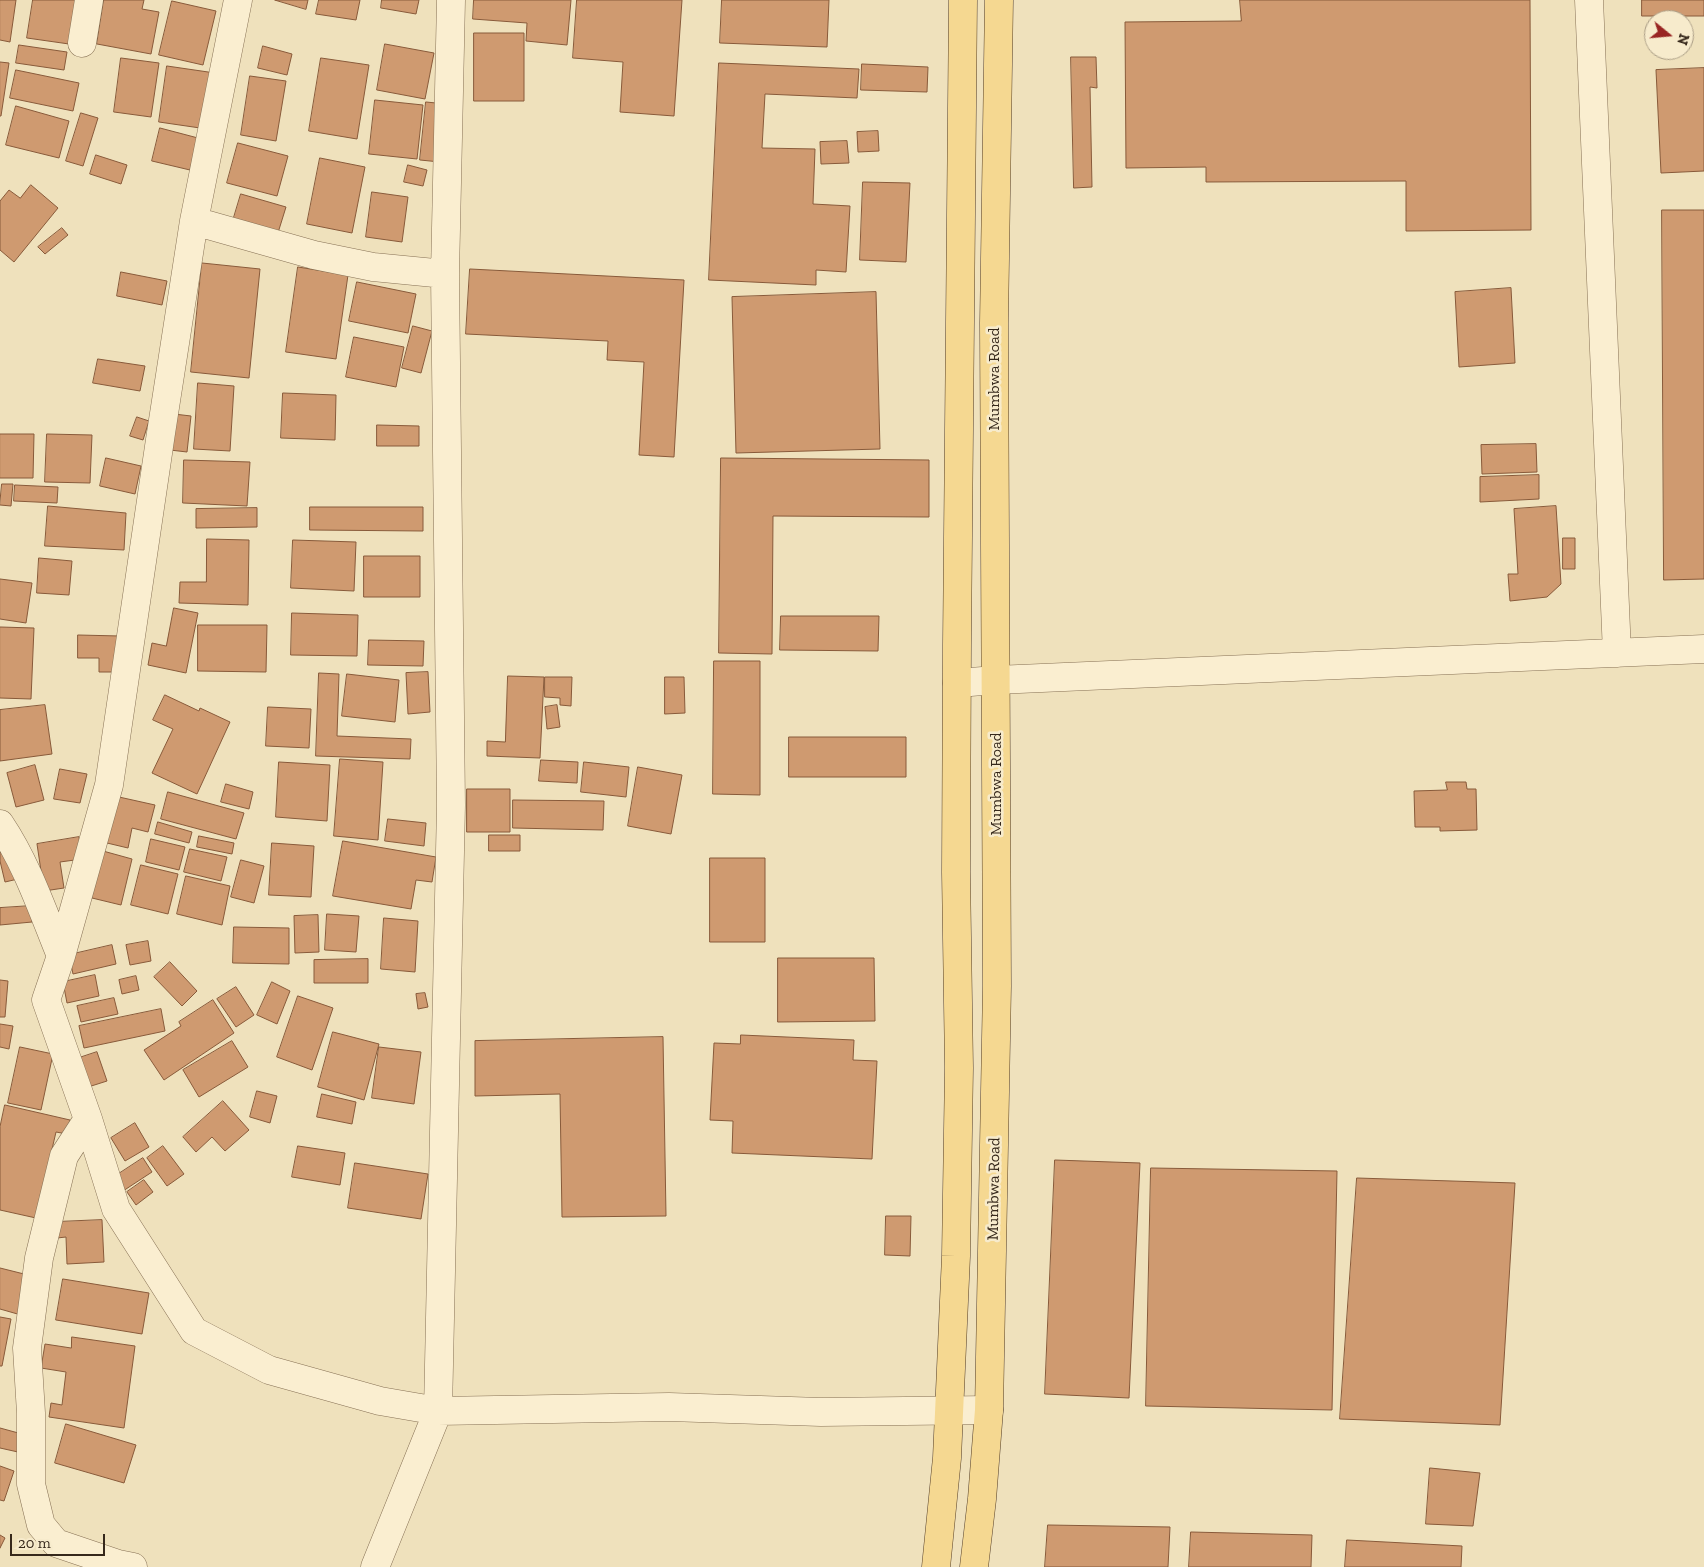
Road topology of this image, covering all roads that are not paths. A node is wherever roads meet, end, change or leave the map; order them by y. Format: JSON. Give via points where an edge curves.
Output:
{"nodes":[{"id":1,"x":89,"y":0,"type":"edge"},
{"id":2,"x":238,"y":0,"type":"edge"},
{"id":3,"x":451,"y":0,"type":"edge"},
{"id":4,"x":963,"y":0,"type":"edge"},
{"id":5,"x":999,"y":0,"type":"edge"},
{"id":6,"x":1589,"y":0,"type":"edge"},
{"id":7,"x":82,"y":44,"type":"dead end"},
{"id":8,"x":194,"y":221,"type":"junction"},
{"id":9,"x":445,"y":274,"type":"junction"},
{"id":10,"x":1704,"y":649,"type":"edge"},
{"id":11,"x":1617,"y":653,"type":"junction"},
{"id":12,"x":996,"y":680,"type":"junction"},
{"id":13,"x":957,"y":683,"type":"junction"},
{"id":14,"x":0,"y":824,"type":"edge"},
{"id":15,"x":61,"y":956,"type":"junction"},
{"id":16,"x":88,"y":1119,"type":"junction"},
{"id":17,"x":438,"y":1410,"type":"junction"},
{"id":18,"x":949,"y":1410,"type":"junction"},
{"id":19,"x":989,"y":1410,"type":"junction"},
{"id":20,"x":133,"y":1567,"type":"edge"},
{"id":21,"x":375,"y":1567,"type":"edge"},
{"id":22,"x":936,"y":1567,"type":"edge"},
{"id":23,"x":974,"y":1567,"type":"edge"}],
"edges":[{"from":1,"to":7,"type":"street"},
{"from":2,"to":8,"type":"street"},
{"from":3,"to":9,"type":"street"},
{"from":4,"to":13,"type":"main road"},
{"from":5,"to":12,"type":"main road","name":"Mumbwa Road","via":[[994,323]]},
{"from":6,"to":11,"type":"street"},
{"from":8,"to":9,"type":"street","via":[[314,255],[373,267]]},
{"from":8,"to":15,"type":"street","via":[[109,785]]},
{"from":9,"to":17,"type":"street","via":[[451,805]]},
{"from":10,"to":11,"type":"street"},
{"from":11,"to":12,"type":"street"},
{"from":12,"to":13,"type":"street"},
{"from":12,"to":19,"type":"main road","name":"Mumbwa Road","via":[[998,986]]},
{"from":13,"to":18,"type":"main road","via":[[959,1068]]},
{"from":14,"to":15,"type":"street","via":[[27,874]]},
{"from":15,"to":16,"type":"street","via":[[46,1000]]},
{"from":16,"to":17,"type":"street","via":[[116,1209],[194,1331],[269,1370],[380,1401]]},
{"from":16,"to":20,"type":"street","via":[[64,1156],[39,1258],[28,1348],[32,1484],[41,1525],[56,1543]]},
{"from":17,"to":18,"type":"street","via":[[669,1407],[821,1412]]},
{"from":17,"to":21,"type":"street"},
{"from":18,"to":19,"type":"street"},
{"from":18,"to":22,"type":"main road"},
{"from":19,"to":23,"type":"main road","name":"Mumbwa Road"}]}
